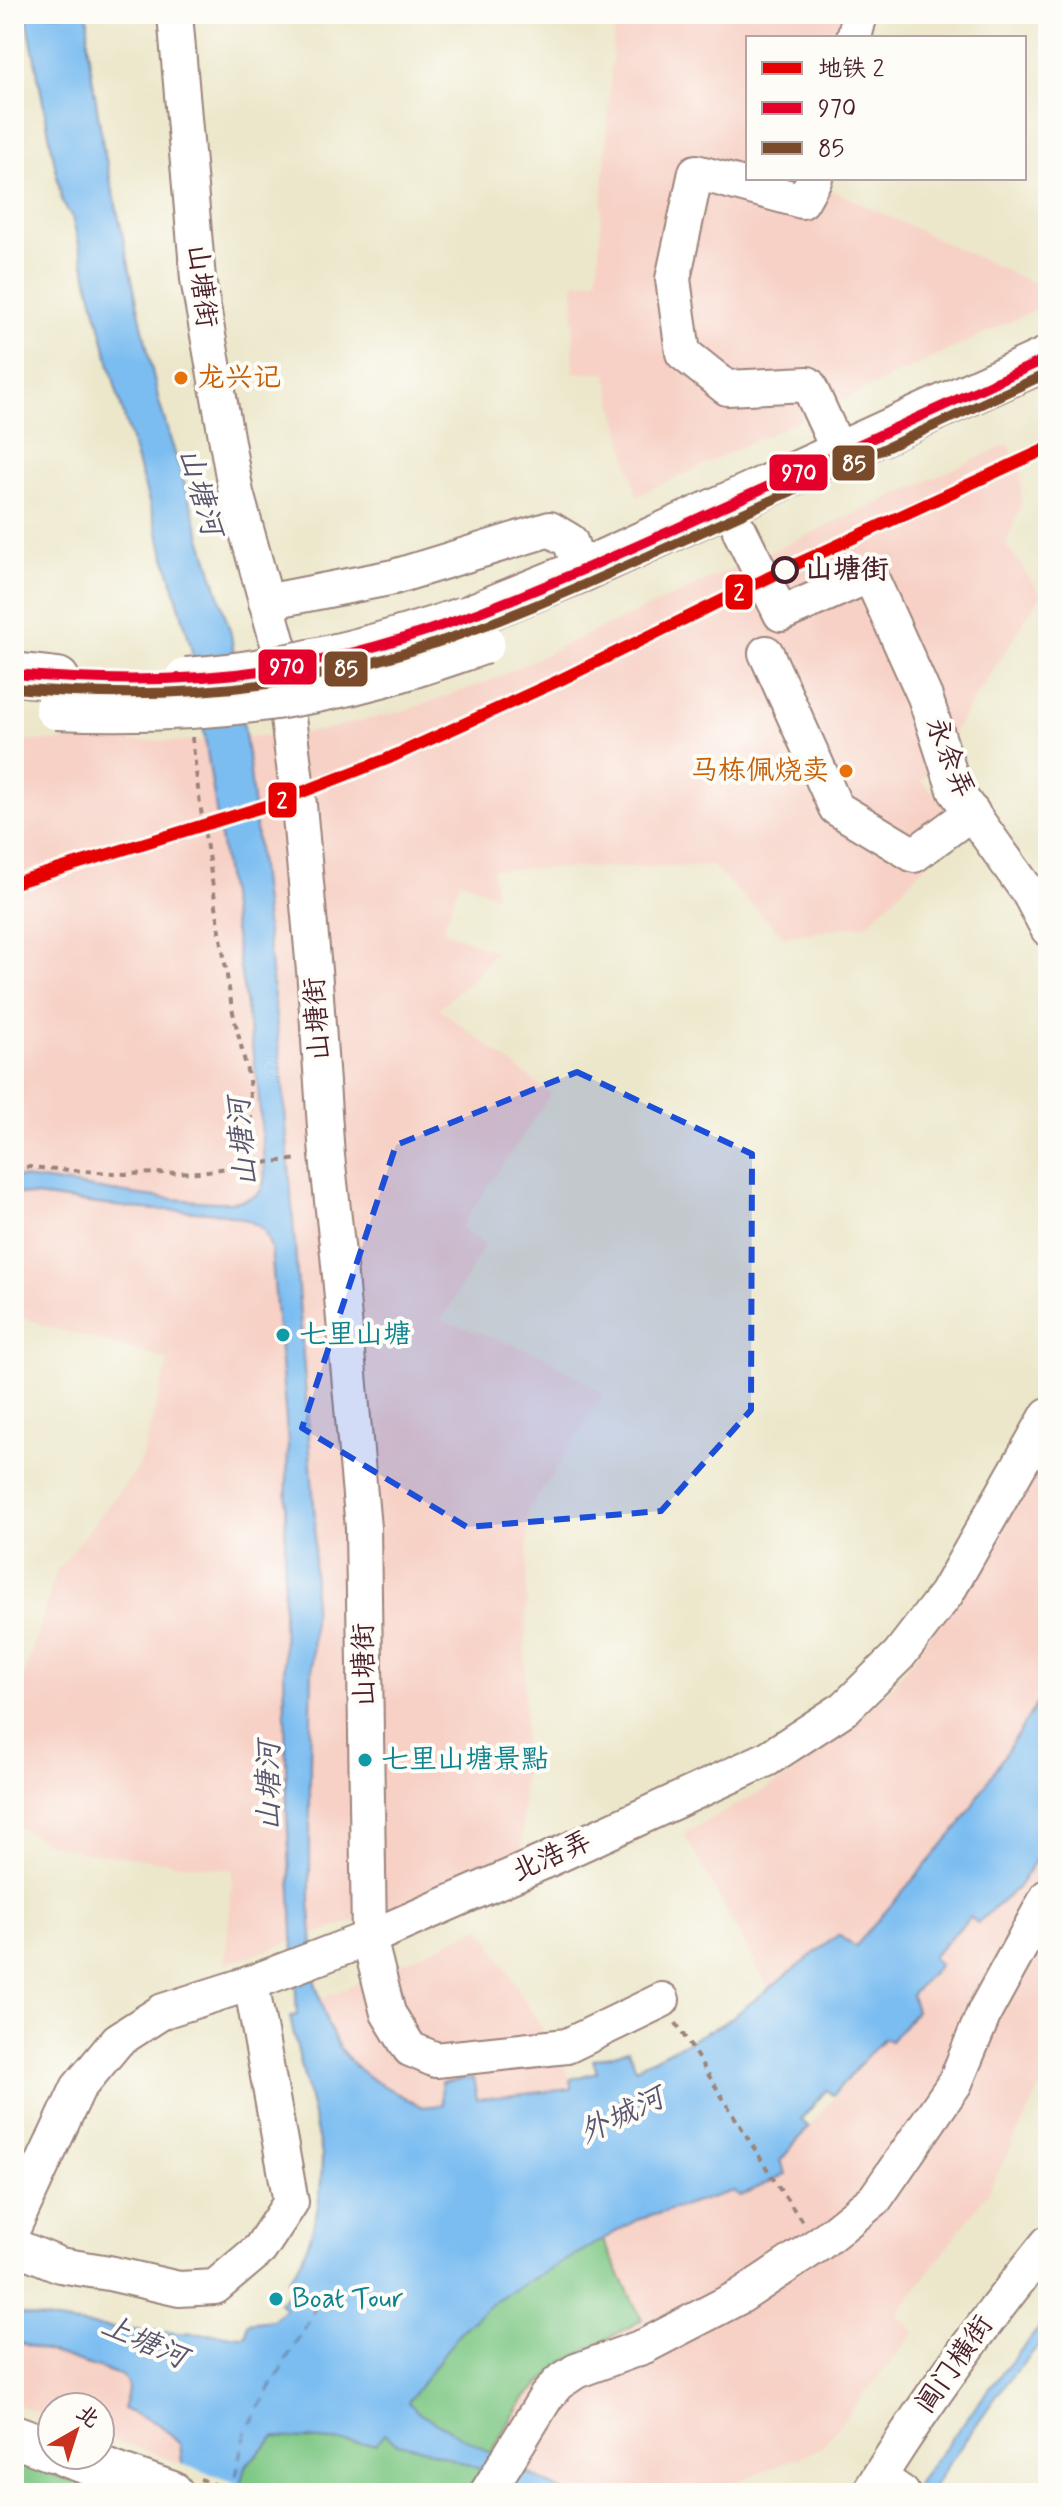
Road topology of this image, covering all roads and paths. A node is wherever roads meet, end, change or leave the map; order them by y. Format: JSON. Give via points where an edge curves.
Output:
{"nodes":[{"id":1,"x":175,"y":14,"type":"edge"},
{"id":2,"x":860,"y":14,"type":"edge"},
{"id":3,"x":854,"y":36,"type":"edge"},
{"id":4,"x":814,"y":180,"type":"edge"},
{"id":5,"x":1048,"y":358,"type":"edge"},
{"id":6,"x":1048,"y":391,"type":"edge"},
{"id":7,"x":840,"y":454,"type":"junction"},
{"id":8,"x":740,"y":531,"type":"junction"},
{"id":9,"x":581,"y":571,"type":"junction"},
{"id":10,"x":266,"y":602,"type":"junction"},
{"id":11,"x":478,"y":629,"type":"junction"},
{"id":12,"x":766,"y":653,"type":"dead end"},
{"id":13,"x":14,"y":674,"type":"edge"},
{"id":14,"x":57,"y":693,"type":"junction"},
{"id":15,"x":14,"y":704,"type":"edge"},
{"id":16,"x":191,"y":729,"type":"dead end"},
{"id":17,"x":972,"y":812,"type":"junction"},
{"id":18,"x":1048,"y":929,"type":"edge"},
{"id":19,"x":292,"y":1160,"type":"dead end"},
{"id":20,"x":253,"y":1164,"type":"junction"},
{"id":21,"x":14,"y":1166,"type":"edge"},
{"id":22,"x":1048,"y":1415,"type":"edge"},
{"id":23,"x":1048,"y":1896,"type":"edge"},
{"id":24,"x":353,"y":1944,"type":"junction"},
{"id":25,"x":263,"y":1978,"type":"junction"},
{"id":26,"x":669,"y":2012,"type":"joint"},
{"id":27,"x":14,"y":2226,"type":"edge"},
{"id":28,"x":1048,"y":2243,"type":"edge"},
{"id":29,"x":819,"y":2244,"type":"junction"},
{"id":30,"x":14,"y":2246,"type":"edge"},
{"id":31,"x":14,"y":2436,"type":"edge"},
{"id":32,"x":36,"y":2444,"type":"edge"},
{"id":33,"x":110,"y":2471,"type":"edge"},
{"id":34,"x":883,"y":2488,"type":"edge"},
{"id":35,"x":163,"y":2490,"type":"edge"},
{"id":36,"x":488,"y":2491,"type":"edge"}],
"edges":[{"from":1,"to":10,"type":"street","name":"山塘街","via":[[198,279],[236,493]]},
{"from":2,"to":3,"type":"street"},
{"from":4,"to":7,"type":"street","via":[[802,201],[696,172],[673,279],[683,353],[727,388],[808,384]]},
{"from":5,"to":7,"type":"main road"},
{"from":6,"to":8,"type":"main road"},
{"from":7,"to":9,"type":"main road"},
{"from":8,"to":11,"type":"main road","via":[[593,597]]},
{"from":8,"to":17,"type":"street","name":"永余弄","via":[[781,614],[870,575],[925,697],[955,790]]},
{"from":9,"to":10,"type":"street","via":[[570,541],[550,529],[394,577]]},
{"from":9,"to":11,"type":"main road"},
{"from":10,"to":24,"type":"street","name":"山塘街","via":[[279,647],[299,805],[363,1528]]},
{"from":11,"to":14,"type":"main road","bridge":true,"via":[[363,680],[250,702],[149,711]]},
{"from":12,"to":17,"type":"street","via":[[836,808],[914,855]]},
{"from":13,"to":14,"type":"main road"},
{"from":14,"to":15,"type":"main road"},
{"from":16,"to":20,"type":"path","via":[[232,1008],[249,1079]]},
{"from":17,"to":18,"type":"street","name":"永余弄"},
{"from":19,"to":20,"type":"path"},
{"from":20,"to":21,"type":"path","via":[[126,1174]]},
{"from":22,"to":24,"type":"street","name":"北浩弄","via":[[946,1594],[899,1655],[845,1708],[767,1759]]},
{"from":23,"to":29,"type":"street","via":[[985,2011],[955,2083],[875,2199]]},
{"from":24,"to":25,"type":"street","name":"北浩弄"},
{"from":24,"to":26,"type":"street","name":"山塘街","via":[[410,2049],[436,2060],[567,2046]]},
{"from":25,"to":27,"type":"street","name":"北浩弄","via":[[163,2011],[118,2040],[78,2088]]},
{"from":25,"to":30,"type":"street","via":[[291,2202],[260,2249],[215,2287],[179,2289],[60,2265]]},
{"from":26,"to":29,"type":"path"},
{"from":28,"to":34,"type":"street","name":"阊门横街","via":[[987,2318]]},
{"from":29,"to":36,"type":"street","via":[[741,2296],[558,2383]]},
{"from":31,"to":32,"type":"main road"},
{"from":33,"to":35,"type":"main road"}]}
